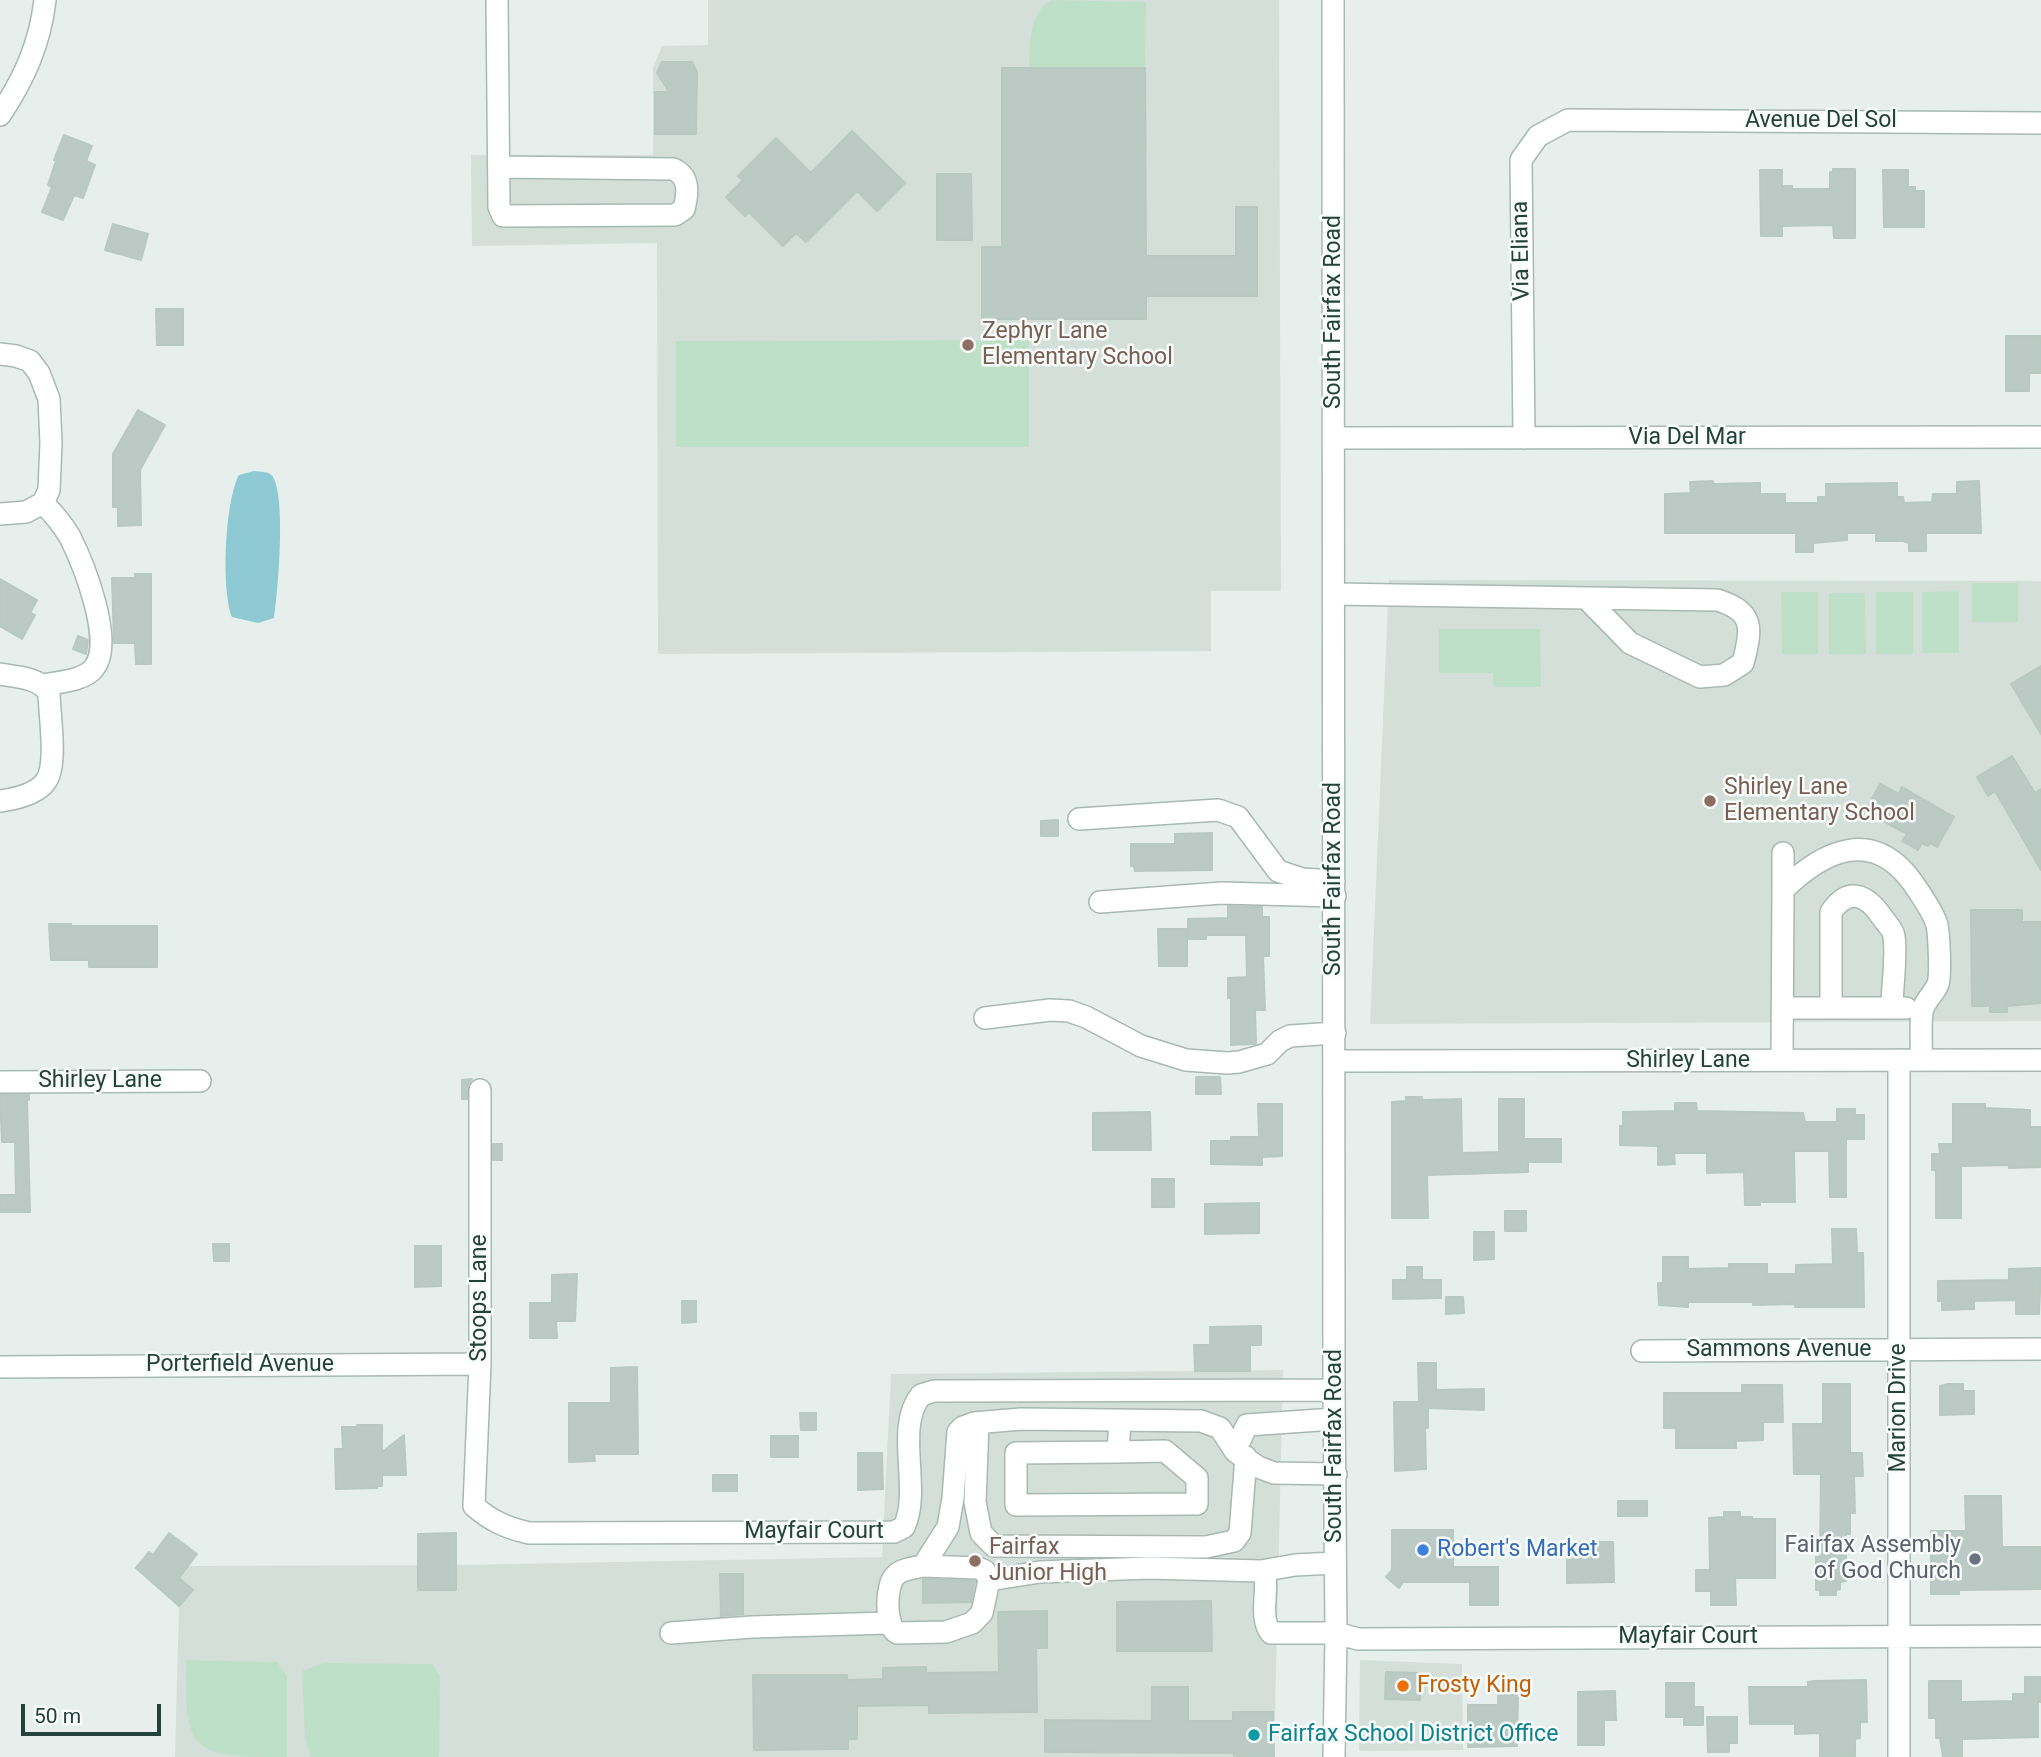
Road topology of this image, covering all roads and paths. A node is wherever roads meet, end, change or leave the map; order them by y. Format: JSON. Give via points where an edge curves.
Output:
{"nodes":[{"id":1,"x":45,"y":0,"type":"edge"},
{"id":2,"x":497,"y":0,"type":"edge"},
{"id":3,"x":1333,"y":0,"type":"edge"},
{"id":4,"x":0,"y":115,"type":"edge"},
{"id":5,"x":1601,"y":120,"type":"joint"},
{"id":6,"x":2041,"y":123,"type":"edge"},
{"id":7,"x":499,"y":167,"type":"junction"},
{"id":8,"x":0,"y":354,"type":"edge"},
{"id":9,"x":2041,"y":437,"type":"edge"},
{"id":10,"x":1334,"y":438,"type":"junction"},
{"id":11,"x":1524,"y":438,"type":"junction"},
{"id":12,"x":43,"y":503,"type":"junction"},
{"id":13,"x":0,"y":514,"type":"edge"},
{"id":14,"x":1334,"y":594,"type":"junction"},
{"id":15,"x":1586,"y":598,"type":"junction"},
{"id":16,"x":0,"y":674,"type":"edge"},
{"id":17,"x":43,"y":685,"type":"junction"},
{"id":18,"x":0,"y":801,"type":"edge"},
{"id":19,"x":1079,"y":819,"type":"dead end"},
{"id":20,"x":1783,"y":853,"type":"dead end"},
{"id":21,"x":1334,"y":888,"type":"junction"},
{"id":22,"x":1783,"y":890,"type":"junction"},
{"id":23,"x":1100,"y":902,"type":"dead end"},
{"id":24,"x":1783,"y":1008,"type":"junction"},
{"id":25,"x":1831,"y":1008,"type":"junction"},
{"id":26,"x":1892,"y":1008,"type":"junction"},
{"id":27,"x":1923,"y":1008,"type":"junction"},
{"id":28,"x":985,"y":1018,"type":"dead end"},
{"id":29,"x":1335,"y":1033,"type":"junction"},
{"id":30,"x":1782,"y":1060,"type":"junction"},
{"id":31,"x":1899,"y":1060,"type":"junction"},
{"id":32,"x":1921,"y":1060,"type":"junction"},
{"id":33,"x":2041,"y":1060,"type":"edge"},
{"id":34,"x":1335,"y":1061,"type":"junction"},
{"id":35,"x":200,"y":1080,"type":"dead end"},
{"id":36,"x":0,"y":1082,"type":"edge"},
{"id":37,"x":480,"y":1090,"type":"dead end"},
{"id":38,"x":2041,"y":1349,"type":"edge"},
{"id":39,"x":1899,"y":1350,"type":"junction"},
{"id":40,"x":1642,"y":1351,"type":"dead end"},
{"id":41,"x":480,"y":1364,"type":"junction"},
{"id":42,"x":0,"y":1367,"type":"edge"},
{"id":43,"x":1334,"y":1390,"type":"junction"},
{"id":44,"x":1334,"y":1419,"type":"junction"},
{"id":45,"x":1120,"y":1420,"type":"junction"},
{"id":46,"x":978,"y":1423,"type":"junction"},
{"id":47,"x":1118,"y":1452,"type":"junction"},
{"id":48,"x":1240,"y":1454,"type":"junction"},
{"id":49,"x":1336,"y":1474,"type":"junction"},
{"id":50,"x":474,"y":1506,"type":"joint"},
{"id":51,"x":1335,"y":1563,"type":"junction"},
{"id":52,"x":923,"y":1566,"type":"junction"},
{"id":53,"x":1261,"y":1571,"type":"junction"},
{"id":54,"x":989,"y":1580,"type":"junction"},
{"id":55,"x":889,"y":1623,"type":"junction"},
{"id":56,"x":671,"y":1633,"type":"dead end"},
{"id":57,"x":1336,"y":1633,"type":"junction"},
{"id":58,"x":1899,"y":1636,"type":"junction"},
{"id":59,"x":2041,"y":1636,"type":"edge"},
{"id":60,"x":1334,"y":1757,"type":"edge"},
{"id":61,"x":1899,"y":1757,"type":"edge"}],
"edges":[{"from":1,"to":4,"type":"street","via":[[30,63]]},
{"from":2,"to":7,"type":"street"},
{"from":3,"to":10,"type":"street","name":"South Fairfax Road"},
{"from":5,"to":6,"type":"street","name":"Avenue Del Sol"},
{"from":5,"to":11,"type":"street","name":"Via Eliana","via":[[1568,120],[1538,136],[1521,160]]},
{"from":7,"to":7,"type":"street","via":[[500,213],[508,218],[675,215],[686,201],[686,181],[673,169]]},
{"from":8,"to":12,"type":"street","via":[[30,361],[49,399],[49,490]]},
{"from":9,"to":11,"type":"street","name":"Via Del Mar"},
{"from":10,"to":11,"type":"street","name":"Via Del Mar"},
{"from":10,"to":14,"type":"street","name":"South Fairfax Road"},
{"from":12,"to":13,"type":"street","via":[[26,512]]},
{"from":12,"to":17,"type":"street","via":[[69,537],[89,581],[100,644],[89,672]]},
{"from":14,"to":15,"type":"street"},
{"from":14,"to":21,"type":"street","name":"South Fairfax Road"},
{"from":15,"to":15,"type":"street","via":[[1717,600],[1735,606],[1746,617],[1749,641],[1743,663],[1724,676],[1700,677],[1630,643]]},
{"from":16,"to":17,"type":"street"},
{"from":17,"to":18,"type":"street","via":[[49,692],[51,768],[45,783],[26,795]]},
{"from":19,"to":21,"type":"street","via":[[1218,810],[1238,817],[1278,871]]},
{"from":20,"to":22,"type":"street"},
{"from":21,"to":23,"type":"street"},
{"from":21,"to":29,"type":"street","name":"South Fairfax Road"},
{"from":22,"to":24,"type":"street"},
{"from":22,"to":27,"type":"street","via":[[1803,870],[1847,850],[1882,854],[1901,867],[1937,926],[1939,982]]},
{"from":24,"to":25,"type":"street"},
{"from":24,"to":30,"type":"street"},
{"from":25,"to":26,"type":"street"},
{"from":25,"to":26,"type":"street","via":[[1831,912],[1839,900],[1861,896],[1874,905],[1894,933]]},
{"from":26,"to":27,"type":"street"},
{"from":27,"to":32,"type":"street"},
{"from":28,"to":29,"type":"street","via":[[1069,1011],[1141,1046],[1186,1060],[1227,1063],[1267,1054],[1290,1036]]},
{"from":29,"to":34,"type":"street","name":"South Fairfax Road"},
{"from":30,"to":31,"type":"street","name":"Shirley Lane"},
{"from":30,"to":34,"type":"street","name":"Shirley Lane"},
{"from":31,"to":32,"type":"street","name":"Shirley Lane"},
{"from":31,"to":39,"type":"street","name":"Marion Drive"},
{"from":32,"to":33,"type":"street","name":"Shirley Lane"},
{"from":34,"to":43,"type":"street","name":"South Fairfax Road"},
{"from":35,"to":36,"type":"street","name":"Shirley Lane"},
{"from":37,"to":41,"type":"street","name":"Stoops Lane"},
{"from":38,"to":39,"type":"street","name":"Sammons Avenue"},
{"from":39,"to":40,"type":"street","name":"Sammons Avenue"},
{"from":39,"to":58,"type":"street","name":"Marion Drive"},
{"from":41,"to":42,"type":"street","name":"Porterfield Avenue"},
{"from":41,"to":50,"type":"street","name":"Stoops Lane"},
{"from":43,"to":44,"type":"street","name":"South Fairfax Road"},
{"from":43,"to":50,"type":"street","name":"Mayfair Court","via":[[934,1391],[921,1395],[910,1428],[910,1510],[904,1527],[894,1532],[529,1532],[509,1529]]},
{"from":44,"to":48,"type":"street","via":[[1247,1425]]},
{"from":44,"to":49,"type":"street","name":"South Fairfax Road"},
{"from":45,"to":46,"type":"street"},
{"from":45,"to":47,"type":"street"},
{"from":45,"to":48,"type":"street","via":[[1201,1422],[1220,1428]]},
{"from":46,"to":48,"type":"street","via":[[975,1502],[981,1533],[994,1546],[1206,1546],[1234,1541],[1240,1533]]},
{"from":46,"to":52,"type":"street","via":[[958,1432],[948,1527]]},
{"from":47,"to":47,"type":"street","via":[[1016,1452],[1016,1505],[1197,1504],[1197,1478],[1165,1451]]},
{"from":48,"to":49,"type":"street","via":[[1274,1473]]},
{"from":49,"to":51,"type":"street","name":"South Fairfax Road"},
{"from":51,"to":53,"type":"street"},
{"from":51,"to":57,"type":"street","name":"South Fairfax Road"},
{"from":52,"to":54,"type":"street","via":[[978,1568]]},
{"from":52,"to":55,"type":"street","via":[[892,1578]]},
{"from":53,"to":54,"type":"street","via":[[1040,1572]]},
{"from":53,"to":57,"type":"street","name":"Mayfair Court","via":[[1266,1580],[1265,1616],[1270,1633]]},
{"from":54,"to":55,"type":"street","via":[[982,1613],[965,1627],[897,1633]]},
{"from":55,"to":56,"type":"street"},
{"from":57,"to":58,"type":"street","name":"Mayfair Court","via":[[1358,1639]]},
{"from":57,"to":60,"type":"street","name":"South Fairfax Road"},
{"from":58,"to":59,"type":"street","name":"Mayfair Court"},
{"from":58,"to":61,"type":"street","name":"Marion Drive"}]}
